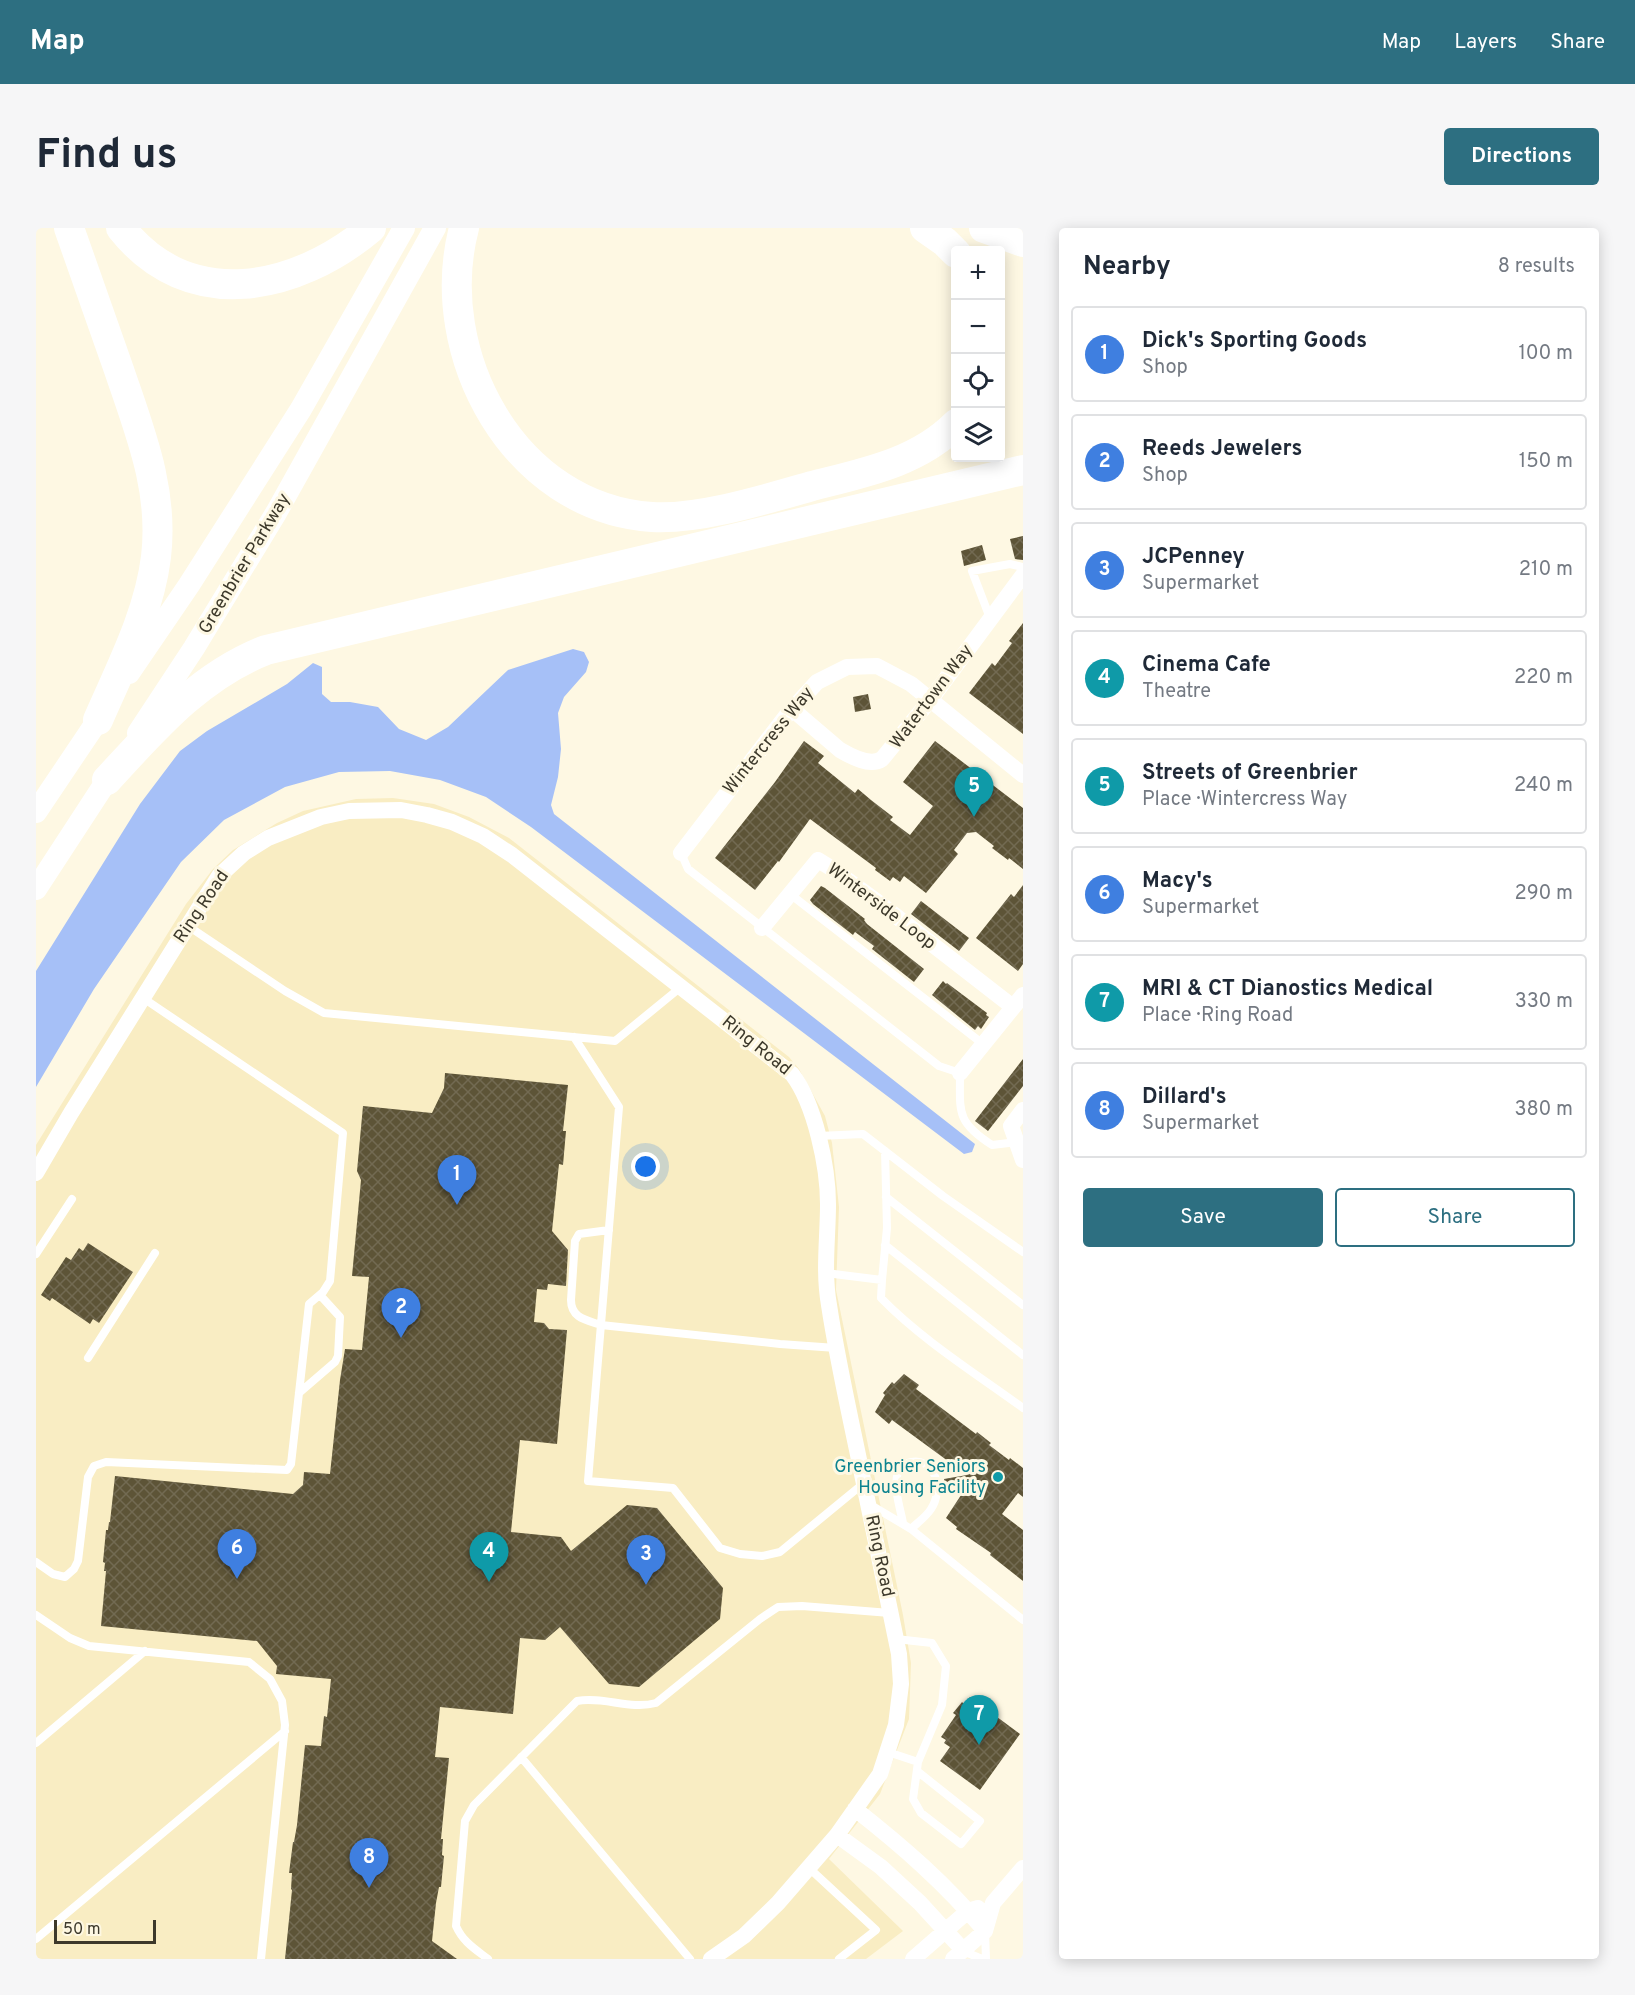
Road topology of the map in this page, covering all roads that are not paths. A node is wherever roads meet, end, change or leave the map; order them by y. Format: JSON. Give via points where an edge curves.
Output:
{"nodes":[{"id":1,"x":69,"y":228,"type":"edge"},
{"id":2,"x":121,"y":228,"type":"edge"},
{"id":3,"x":371,"y":228,"type":"edge"},
{"id":4,"x":404,"y":228,"type":"edge"},
{"id":5,"x":435,"y":228,"type":"edge"},
{"id":6,"x":464,"y":228,"type":"edge"},
{"id":7,"x":925,"y":228,"type":"edge"},
{"id":8,"x":984,"y":228,"type":"edge"},
{"id":9,"x":1023,"y":242,"type":"edge"},
{"id":10,"x":951,"y":248,"type":"edge"},
{"id":11,"x":951,"y":428,"type":"edge"},
{"id":12,"x":1023,"y":470,"type":"edge"},
{"id":13,"x":1023,"y":567,"type":"edge"},
{"id":14,"x":1023,"y":575,"type":"edge"},
{"id":15,"x":990,"y":619,"type":"junction"},
{"id":16,"x":931,"y":699,"type":"junction"},
{"id":17,"x":792,"y":709,"type":"junction"},
{"id":18,"x":98,"y":720,"type":"junction"},
{"id":19,"x":1023,"y":775,"type":"edge"},
{"id":20,"x":107,"y":780,"type":"junction"},
{"id":21,"x":36,"y":812,"type":"edge"},
{"id":22,"x":681,"y":853,"type":"joint"},
{"id":23,"x":36,"y":889,"type":"edge"},
{"id":24,"x":790,"y":894,"type":"junction"},
{"id":25,"x":188,"y":926,"type":"junction"},
{"id":26,"x":762,"y":928,"type":"junction"},
{"id":27,"x":682,"y":987,"type":"junction"},
{"id":28,"x":143,"y":998,"type":"junction"},
{"id":29,"x":1018,"y":1001,"type":"edge"},
{"id":30,"x":574,"y":1037,"type":"junction"},
{"id":31,"x":983,"y":1044,"type":"junction"},
{"id":32,"x":960,"y":1073,"type":"junction"},
{"id":33,"x":1023,"y":1110,"type":"edge"},
{"id":34,"x":818,"y":1136,"type":"junction"},
{"id":35,"x":1017,"y":1142,"type":"junction"},
{"id":36,"x":885,"y":1151,"type":"junction"},
{"id":37,"x":1023,"y":1160,"type":"edge"},
{"id":38,"x":36,"y":1173,"type":"edge"},
{"id":39,"x":886,"y":1197,"type":"junction"},
{"id":40,"x":72,"y":1199,"type":"dead end"},
{"id":41,"x":609,"y":1230,"type":"junction"},
{"id":42,"x":885,"y":1245,"type":"junction"},
{"id":43,"x":1023,"y":1252,"type":"edge"},
{"id":44,"x":155,"y":1253,"type":"dead end"},
{"id":45,"x":36,"y":1254,"type":"edge"},
{"id":46,"x":826,"y":1274,"type":"junction"},
{"id":47,"x":882,"y":1280,"type":"junction"},
{"id":48,"x":320,"y":1295,"type":"junction"},
{"id":49,"x":1023,"y":1305,"type":"edge"},
{"id":50,"x":601,"y":1325,"type":"junction"},
{"id":51,"x":836,"y":1348,"type":"junction"},
{"id":52,"x":1023,"y":1354,"type":"edge"},
{"id":53,"x":88,"y":1358,"type":"dead end"},
{"id":54,"x":299,"y":1393,"type":"junction"},
{"id":55,"x":1023,"y":1407,"type":"edge"},
{"id":56,"x":864,"y":1483,"type":"junction"},
{"id":57,"x":868,"y":1504,"type":"junction"},
{"id":58,"x":903,"y":1523,"type":"junction"},
{"id":59,"x":911,"y":1529,"type":"junction"},
{"id":60,"x":36,"y":1562,"type":"edge"},
{"id":61,"x":890,"y":1613,"type":"junction"},
{"id":62,"x":36,"y":1615,"type":"edge"},
{"id":63,"x":1023,"y":1620,"type":"edge"},
{"id":64,"x":896,"y":1639,"type":"junction"},
{"id":65,"x":145,"y":1651,"type":"junction"},
{"id":66,"x":285,"y":1731,"type":"junction"},
{"id":67,"x":36,"y":1743,"type":"edge"},
{"id":68,"x":888,"y":1752,"type":"junction"},
{"id":69,"x":522,"y":1757,"type":"junction"},
{"id":70,"x":917,"y":1767,"type":"junction"},
{"id":71,"x":855,"y":1809,"type":"junction"},
{"id":72,"x":837,"y":1835,"type":"junction"},
{"id":73,"x":809,"y":1868,"type":"junction"},
{"id":74,"x":1023,"y":1868,"type":"edge"},
{"id":75,"x":993,"y":1903,"type":"junction"},
{"id":76,"x":968,"y":1911,"type":"junction"},
{"id":77,"x":946,"y":1930,"type":"junction"},
{"id":78,"x":985,"y":1930,"type":"junction"},
{"id":79,"x":36,"y":1939,"type":"edge"},
{"id":80,"x":958,"y":1955,"type":"edge"},
{"id":81,"x":261,"y":1959,"type":"edge"},
{"id":82,"x":488,"y":1959,"type":"edge"},
{"id":83,"x":690,"y":1959,"type":"edge"},
{"id":84,"x":711,"y":1959,"type":"edge"},
{"id":85,"x":839,"y":1959,"type":"edge"},
{"id":86,"x":913,"y":1959,"type":"edge"},
{"id":87,"x":984,"y":1959,"type":"edge"}],
"edges":[{"from":1,"to":18,"type":"highway","via":[[140,431],[156,490],[159,525],[147,601]]},
{"from":2,"to":3,"type":"highway","via":[[146,255],[183,276],[248,285],[290,276],[318,264]]},
{"from":4,"to":18,"type":"main road","name":"Greenbrier Parkway","via":[[301,409]]},
{"from":5,"to":20,"type":"main road","name":"Greenbrier Parkway","via":[[249,559]]},
{"from":6,"to":11,"type":"highway","via":[[457,271],[458,308],[478,388],[495,420],[532,465],[580,498],[610,510],[652,517],[714,510],[905,460]]},
{"from":7,"to":10,"type":"highway"},
{"from":8,"to":9,"type":"highway"},
{"from":12,"to":20,"type":"highway","via":[[266,651],[210,680],[165,717]]},
{"from":13,"to":15,"type":"lane","via":[[1010,564],[972,572]]},
{"from":14,"to":15,"type":"street","name":"Watertown Way"},
{"from":15,"to":16,"type":"street","name":"Watertown Way"},
{"from":16,"to":17,"type":"street","name":"Wintercress Way","via":[[878,666],[847,668],[817,682]]},
{"from":16,"to":17,"type":"street","name":"Watertown Way","via":[[877,762],[857,759],[840,750]]},
{"from":16,"to":19,"type":"street","name":"Wintercress Way"},
{"from":17,"to":22,"type":"street","name":"Wintercress Way"},
{"from":18,"to":21,"type":"main road","name":"Greenbrier Parkway"},
{"from":20,"to":23,"type":"main road","name":"Greenbrier Parkway"},
{"from":22,"to":26,"type":"lane","via":[[688,869]]},
{"from":24,"to":26,"type":"street","name":"Winterside Loop"},
{"from":24,"to":29,"type":"street","name":"Winterside Loop","via":[[818,860]]},
{"from":24,"to":31,"type":"lane"},
{"from":25,"to":27,"type":"street","name":"Ring Road","via":[[219,876],[268,838],[321,817],[349,811],[401,810],[444,820],[483,836]]},
{"from":25,"to":28,"type":"street","name":"Ring Road"},
{"from":25,"to":30,"type":"lane","via":[[324,1013]]},
{"from":26,"to":32,"type":"lane","via":[[939,1066]]},
{"from":27,"to":30,"type":"lane","via":[[615,1041]]},
{"from":27,"to":34,"type":"street","name":"Ring Road","via":[[792,1074],[803,1090]]},
{"from":28,"to":38,"type":"street","name":"Ring Road"},
{"from":28,"to":48,"type":"lane","via":[[343,1133],[330,1281]]},
{"from":29,"to":31,"type":"street"},
{"from":30,"to":41,"type":"lane","via":[[619,1107]]},
{"from":31,"to":32,"type":"street"},
{"from":32,"to":35,"type":"lane","via":[[962,1118],[975,1135],[992,1145]]},
{"from":33,"to":35,"type":"street","via":[[1011,1126]]},
{"from":34,"to":36,"type":"lane","via":[[863,1134]]},
{"from":34,"to":46,"type":"street","name":"Ring Road","via":[[827,1177]]},
{"from":35,"to":37,"type":"street"},
{"from":36,"to":39,"type":"lane"},
{"from":36,"to":43,"type":"lane"},
{"from":39,"to":42,"type":"lane"},
{"from":39,"to":49,"type":"lane"},
{"from":40,"to":45,"type":"lane"},
{"from":41,"to":50,"type":"lane"},
{"from":41,"to":50,"type":"lane","via":[[579,1234],[575,1241],[571,1309],[577,1317]]},
{"from":42,"to":47,"type":"lane"},
{"from":42,"to":52,"type":"lane"},
{"from":44,"to":53,"type":"lane"},
{"from":46,"to":47,"type":"lane"},
{"from":46,"to":51,"type":"street","name":"Ring Road"},
{"from":47,"to":55,"type":"lane","via":[[881,1298],[890,1307]]},
{"from":48,"to":54,"type":"lane","via":[[309,1304]]},
{"from":48,"to":54,"type":"lane","via":[[340,1317],[338,1356]]},
{"from":50,"to":51,"type":"lane"},
{"from":50,"to":56,"type":"lane","via":[[588,1481],[673,1488],[720,1548],[762,1556],[780,1552]]},
{"from":51,"to":56,"type":"street","name":"Ring Road"},
{"from":54,"to":60,"type":"lane","via":[[291,1464],[287,1470],[106,1462],[94,1466],[88,1477],[74,1569],[65,1576],[53,1574]]},
{"from":56,"to":57,"type":"street","name":"Ring Road"},
{"from":57,"to":58,"type":"lane"},
{"from":57,"to":61,"type":"street","name":"Ring Road"},
{"from":58,"to":59,"type":"lane"},
{"from":58,"to":59,"type":"lane","via":[[896,1485],[898,1470],[903,1464],[917,1461],[929,1465],[934,1473],[936,1496],[931,1509]]},
{"from":59,"to":63,"type":"lane"},
{"from":61,"to":64,"type":"street","name":"Ring Road"},
{"from":61,"to":69,"type":"lane","via":[[778,1607],[656,1703],[644,1706],[590,1698],[577,1701]]},
{"from":62,"to":65,"type":"lane","via":[[89,1646]]},
{"from":64,"to":68,"type":"street","name":"Ring Road","via":[[901,1684]]},
{"from":64,"to":70,"type":"lane","via":[[932,1643],[946,1666],[942,1705]]},
{"from":65,"to":66,"type":"lane","via":[[249,1662],[270,1679],[282,1701]]},
{"from":65,"to":67,"type":"lane"},
{"from":66,"to":79,"type":"lane"},
{"from":66,"to":81,"type":"lane"},
{"from":68,"to":70,"type":"lane"},
{"from":68,"to":71,"type":"street","name":"Ring Road","via":[[880,1774]]},
{"from":69,"to":82,"type":"lane","via":[[474,1805],[465,1821],[456,1926],[466,1942]]},
{"from":69,"to":83,"type":"lane"},
{"from":70,"to":70,"type":"lane","via":[[913,1799],[921,1813],[961,1844],[980,1821]]},
{"from":71,"to":72,"type":"street","name":"Ring Road"},
{"from":71,"to":76,"type":"street","via":[[901,1844]]},
{"from":72,"to":73,"type":"street","name":"Ring Road"},
{"from":72,"to":77,"type":"street","via":[[881,1867]]},
{"from":73,"to":84,"type":"street","name":"Ring Road","via":[[744,1936]]},
{"from":73,"to":85,"type":"lane","via":[[876,1930]]},
{"from":74,"to":75,"type":"street"},
{"from":75,"to":76,"type":"street"},
{"from":75,"to":78,"type":"street"},
{"from":76,"to":77,"type":"street"},
{"from":76,"to":78,"type":"street"},
{"from":77,"to":80,"type":"street"},
{"from":77,"to":86,"type":"street"},
{"from":78,"to":80,"type":"street"},
{"from":78,"to":87,"type":"lane"},
{"from":80,"to":87,"type":"lane"}]}
